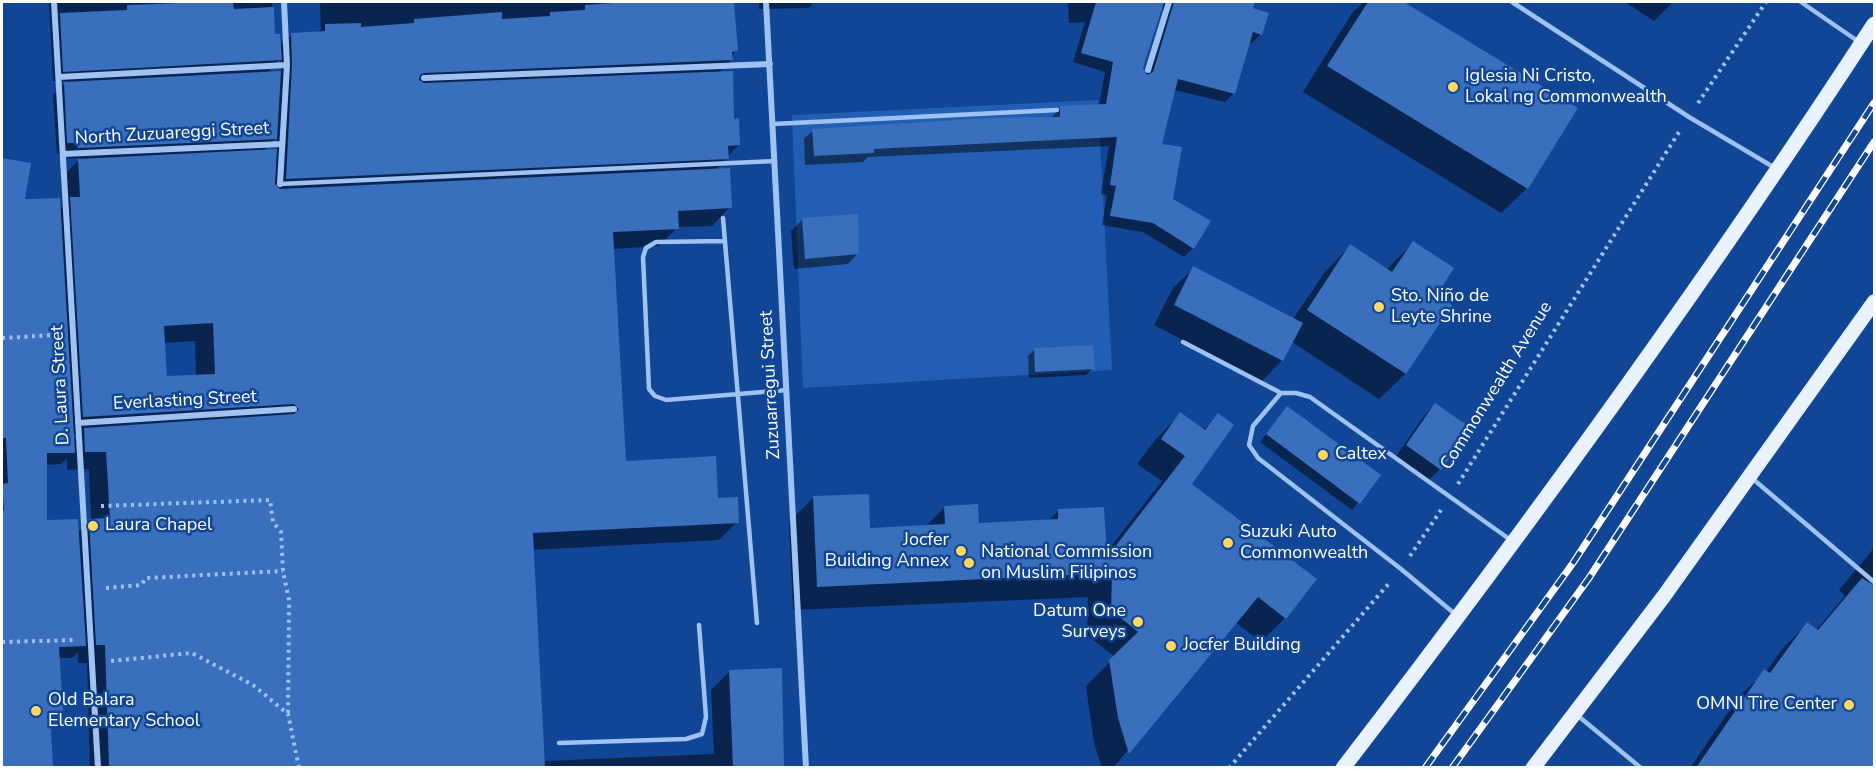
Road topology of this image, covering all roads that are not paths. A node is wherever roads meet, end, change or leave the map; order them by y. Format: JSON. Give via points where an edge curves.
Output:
{"nodes":[{"id":1,"x":54,"y":2,"type":"edge"},
{"id":2,"x":284,"y":2,"type":"edge"},
{"id":3,"x":766,"y":2,"type":"edge"},
{"id":4,"x":1169,"y":2,"type":"edge"},
{"id":5,"x":1512,"y":2,"type":"edge"},
{"id":6,"x":1801,"y":2,"type":"edge"},
{"id":7,"x":1875,"y":24,"type":"edge"},
{"id":8,"x":1861,"y":44,"type":"junction"},
{"id":9,"x":770,"y":64,"type":"junction"},
{"id":10,"x":287,"y":65,"type":"junction"},
{"id":11,"x":1148,"y":70,"type":"dead end"},
{"id":12,"x":59,"y":78,"type":"junction"},
{"id":13,"x":424,"y":78,"type":"dead end"},
{"id":14,"x":1057,"y":110,"type":"dead end"},
{"id":15,"x":773,"y":124,"type":"junction"},
{"id":16,"x":282,"y":144,"type":"junction"},
{"id":17,"x":63,"y":154,"type":"junction"},
{"id":18,"x":775,"y":161,"type":"junction"},
{"id":19,"x":1777,"y":170,"type":"junction"},
{"id":20,"x":280,"y":184,"type":"joint"},
{"id":21,"x":723,"y":218,"type":"dead end"},
{"id":22,"x":725,"y":241,"type":"junction"},
{"id":23,"x":1872,"y":311,"type":"edge"},
{"id":24,"x":1183,"y":342,"type":"dead end"},
{"id":25,"x":787,"y":390,"type":"junction"},
{"id":26,"x":737,"y":392,"type":"junction"},
{"id":27,"x":1281,"y":393,"type":"junction"},
{"id":28,"x":294,"y":409,"type":"dead end"},
{"id":29,"x":78,"y":423,"type":"junction"},
{"id":30,"x":1750,"y":477,"type":"junction"},
{"id":31,"x":1515,"y":542,"type":"junction"},
{"id":32,"x":1875,"y":582,"type":"edge"},
{"id":33,"x":1459,"y":617,"type":"junction"},
{"id":34,"x":757,"y":623,"type":"dead end"},
{"id":35,"x":699,"y":625,"type":"dead end"},
{"id":36,"x":1575,"y":713,"type":"junction"},
{"id":37,"x":559,"y":743,"type":"dead end"},
{"id":38,"x":98,"y":768,"type":"edge"},
{"id":39,"x":806,"y":768,"type":"edge"},
{"id":40,"x":1342,"y":768,"type":"edge"},
{"id":41,"x":1533,"y":768,"type":"edge"},
{"id":42,"x":1641,"y":768,"type":"edge"}],
"edges":[{"from":1,"to":12,"type":"street","name":"D. Laura Street"},
{"from":2,"to":10,"type":"street"},
{"from":3,"to":9,"type":"street","name":"Zuzuarregui Street"},
{"from":4,"to":11,"type":"street"},
{"from":5,"to":19,"type":"lane"},
{"from":6,"to":8,"type":"lane"},
{"from":7,"to":8,"type":"main road"},
{"from":8,"to":19,"type":"main road"},
{"from":9,"to":13,"type":"street"},
{"from":9,"to":15,"type":"street","name":"Zuzuarregui Street"},
{"from":10,"to":12,"type":"street"},
{"from":10,"to":16,"type":"street"},
{"from":12,"to":17,"type":"street","name":"D. Laura Street"},
{"from":14,"to":15,"type":"lane"},
{"from":15,"to":18,"type":"street","name":"Zuzuarregui Street"},
{"from":16,"to":17,"type":"street","name":"North Zuzuareggi Street"},
{"from":16,"to":20,"type":"street"},
{"from":17,"to":29,"type":"street","name":"D. Laura Street"},
{"from":18,"to":20,"type":"lane"},
{"from":18,"to":25,"type":"street","name":"Zuzuarregui Street"},
{"from":19,"to":31,"type":"main road"},
{"from":21,"to":22,"type":"lane"},
{"from":22,"to":26,"type":"lane"},
{"from":22,"to":26,"type":"lane","via":[[656,242],[646,248],[643,257],[649,389],[666,400]]},
{"from":23,"to":30,"type":"main road"},
{"from":24,"to":27,"type":"lane"},
{"from":25,"to":26,"type":"lane"},
{"from":25,"to":39,"type":"street","name":"Zuzuarregui Street"},
{"from":26,"to":34,"type":"lane"},
{"from":27,"to":31,"type":"lane","via":[[1310,396]]},
{"from":27,"to":33,"type":"lane","via":[[1252,426],[1249,445],[1258,458]]},
{"from":28,"to":29,"type":"street","name":"Everlasting Street"},
{"from":29,"to":38,"type":"street","name":"D. Laura Street"},
{"from":30,"to":32,"type":"lane"},
{"from":30,"to":36,"type":"main road"},
{"from":31,"to":33,"type":"main road"},
{"from":33,"to":40,"type":"main road"},
{"from":35,"to":37,"type":"lane","via":[[706,717],[702,734],[686,739]]},
{"from":36,"to":41,"type":"main road"},
{"from":36,"to":42,"type":"lane"}]}
